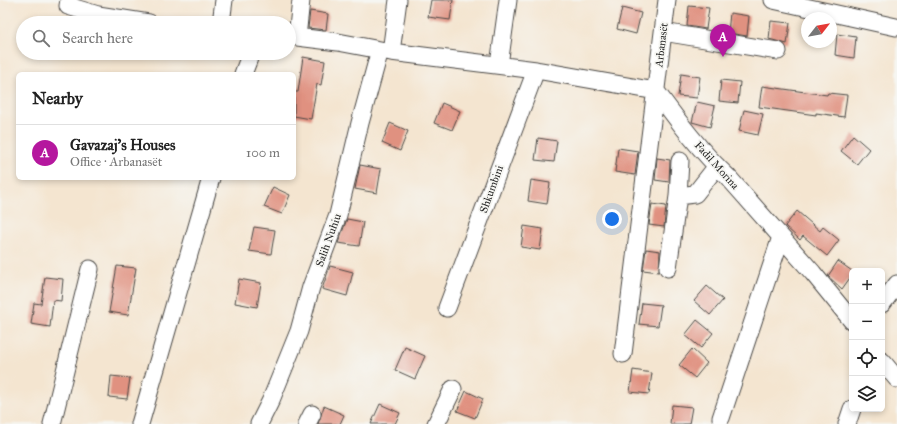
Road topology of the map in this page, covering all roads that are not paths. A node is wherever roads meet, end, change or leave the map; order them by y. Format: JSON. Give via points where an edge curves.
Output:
{"nodes":[{"id":1,"x":69,"y":0,"type":"edge"},
{"id":2,"x":224,"y":0,"type":"edge"},
{"id":3,"x":301,"y":0,"type":"edge"},
{"id":4,"x":398,"y":0,"type":"edge"},
{"id":5,"x":508,"y":0,"type":"edge"},
{"id":6,"x":667,"y":0,"type":"edge"},
{"id":7,"x":773,"y":0,"type":"edge"},
{"id":8,"x":104,"y":16,"type":"edge"},
{"id":9,"x":222,"y":16,"type":"edge"},
{"id":10,"x":296,"y":23,"type":"edge"},
{"id":11,"x":896,"y":27,"type":"dead end"},
{"id":12,"x":663,"y":32,"type":"junction"},
{"id":13,"x":296,"y":37,"type":"edge"},
{"id":14,"x":386,"y":51,"type":"junction"},
{"id":15,"x":778,"y":51,"type":"dead end"},
{"id":16,"x":248,"y":60,"type":"edge"},
{"id":17,"x":499,"y":65,"type":"junction"},
{"id":18,"x":536,"y":70,"type":"junction"},
{"id":19,"x":244,"y":72,"type":"edge"},
{"id":20,"x":656,"y":91,"type":"junction"},
{"id":21,"x":680,"y":161,"type":"dead end"},
{"id":22,"x":717,"y":166,"type":"junction"},
{"id":23,"x":210,"y":180,"type":"edge"},
{"id":24,"x":678,"y":196,"type":"junction"},
{"id":25,"x":781,"y":237,"type":"junction"},
{"id":26,"x":90,"y":268,"type":"dead end"},
{"id":27,"x":668,"y":268,"type":"dead end"},
{"id":28,"x":897,"y":284,"type":"edge"},
{"id":29,"x":885,"y":300,"type":"edge"},
{"id":30,"x":446,"y":308,"type":"dead end"},
{"id":31,"x":849,"y":317,"type":"edge"},
{"id":32,"x":623,"y":354,"type":"dead end"},
{"id":33,"x":885,"y":365,"type":"edge"},
{"id":34,"x":897,"y":379,"type":"edge"},
{"id":35,"x":453,"y":390,"type":"dead end"},
{"id":36,"x":851,"y":412,"type":"edge"},
{"id":37,"x":721,"y":418,"type":"dead end"},
{"id":38,"x":52,"y":424,"type":"edge"},
{"id":39,"x":140,"y":424,"type":"edge"},
{"id":40,"x":259,"y":424,"type":"edge"},
{"id":41,"x":436,"y":424,"type":"edge"},
{"id":42,"x":847,"y":424,"type":"edge"}],
"edges":[{"from":1,"to":8,"type":"street","via":[[68,6]]},
{"from":2,"to":9,"type":"street"},
{"from":3,"to":10,"type":"street"},
{"from":4,"to":14,"type":"street"},
{"from":5,"to":17,"type":"street"},
{"from":6,"to":12,"type":"street","name":"Arbanasët"},
{"from":7,"to":11,"type":"street"},
{"from":12,"to":15,"type":"street"},
{"from":12,"to":20,"type":"street","name":"Arbanasët"},
{"from":13,"to":14,"type":"street"},
{"from":14,"to":17,"type":"street"},
{"from":14,"to":40,"type":"street","name":"Salih Nuhiu","via":[[360,122],[338,214],[311,287],[299,331]]},
{"from":16,"to":19,"type":"street"},
{"from":17,"to":18,"type":"street"},
{"from":18,"to":20,"type":"street"},
{"from":18,"to":30,"type":"street","name":"Shkumbini"},
{"from":20,"to":22,"type":"street","name":"Fadil Morina"},
{"from":20,"to":32,"type":"street","name":"Arbanasët"},
{"from":21,"to":24,"type":"street"},
{"from":22,"to":24,"type":"street","via":[[695,194]]},
{"from":22,"to":25,"type":"street","name":"Fadil Morina"},
{"from":23,"to":39,"type":"street"},
{"from":24,"to":27,"type":"street"},
{"from":25,"to":31,"type":"street","name":"Fadil Morina"},
{"from":25,"to":37,"type":"street"},
{"from":26,"to":38,"type":"street"},
{"from":28,"to":29,"type":"street"},
{"from":33,"to":34,"type":"street"},
{"from":35,"to":41,"type":"street"},
{"from":36,"to":42,"type":"street"}]}
